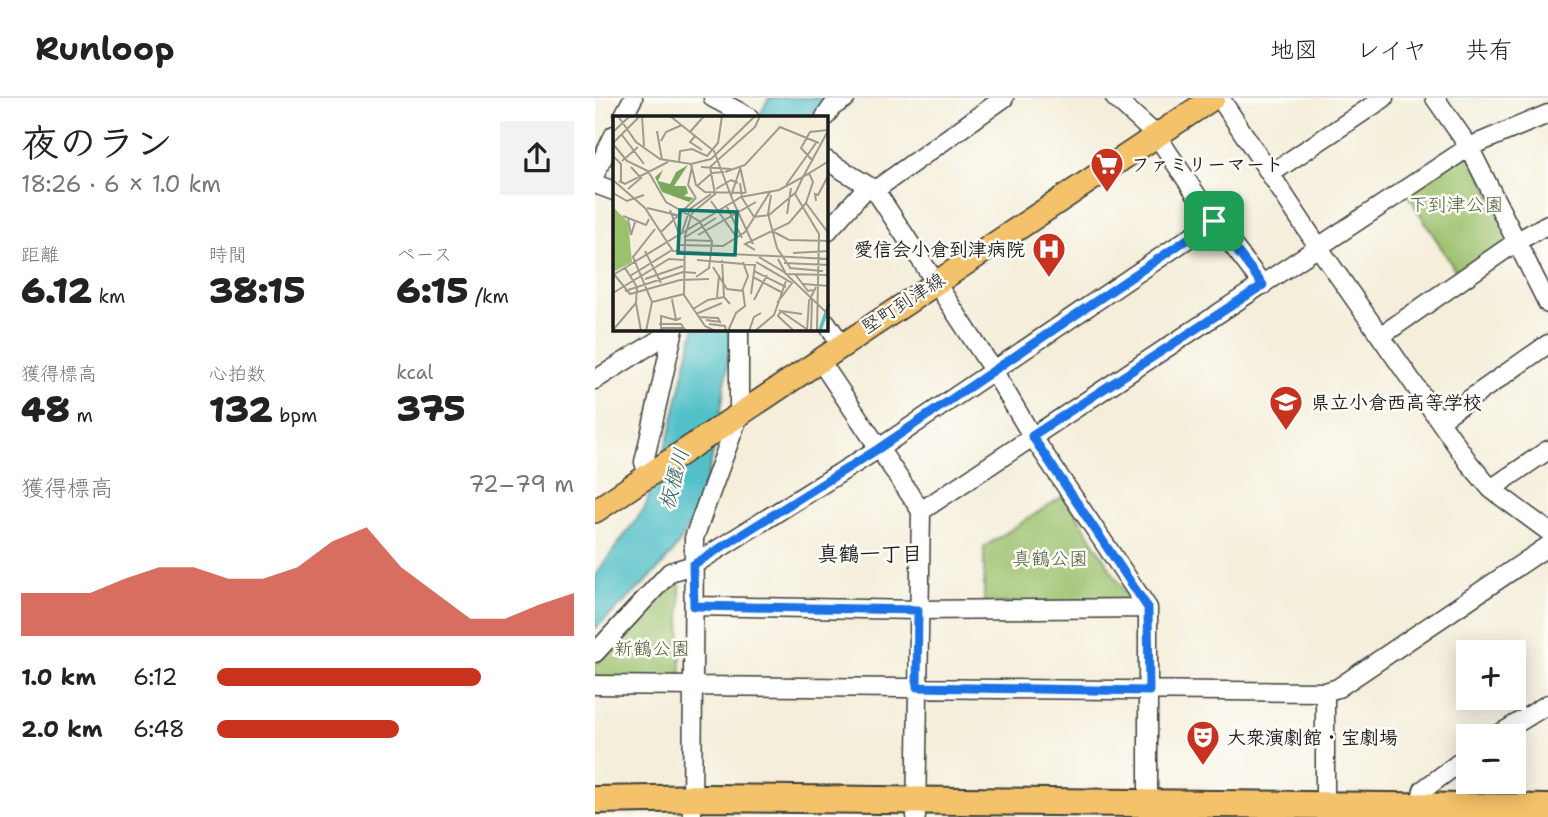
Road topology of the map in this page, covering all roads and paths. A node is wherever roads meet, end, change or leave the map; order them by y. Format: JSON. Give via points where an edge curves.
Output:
{"nodes":[{"id":1,"x":633,"y":98,"type":"edge"},
{"id":2,"x":713,"y":98,"type":"edge"},
{"id":3,"x":846,"y":98,"type":"edge"},
{"id":4,"x":1004,"y":98,"type":"edge"},
{"id":5,"x":1115,"y":98,"type":"edge"},
{"id":6,"x":1188,"y":98,"type":"edge"},
{"id":7,"x":1213,"y":98,"type":"edge"},
{"id":8,"x":1220,"y":98,"type":"edge"},
{"id":9,"x":1384,"y":98,"type":"edge"},
{"id":10,"x":1435,"y":98,"type":"edge"},
{"id":11,"x":741,"y":111,"type":"edge"},
{"id":12,"x":1548,"y":114,"type":"edge"},
{"id":13,"x":624,"y":116,"type":"edge"},
{"id":14,"x":826,"y":116,"type":"edge"},
{"id":15,"x":1153,"y":130,"type":"junction"},
{"id":16,"x":613,"y":137,"type":"edge"},
{"id":17,"x":1469,"y":147,"type":"junction"},
{"id":18,"x":828,"y":161,"type":"edge"},
{"id":19,"x":595,"y":174,"type":"edge"},
{"id":20,"x":1270,"y":174,"type":"junction"},
{"id":21,"x":595,"y":184,"type":"edge"},
{"id":22,"x":872,"y":188,"type":"junction"},
{"id":23,"x":613,"y":191,"type":"edge"},
{"id":24,"x":1214,"y":221,"type":"junction"},
{"id":25,"x":1548,"y":224,"type":"edge"},
{"id":26,"x":828,"y":231,"type":"edge"},
{"id":27,"x":1516,"y":242,"type":"junction"},
{"id":28,"x":1319,"y":248,"type":"junction"},
{"id":29,"x":933,"y":276,"type":"junction"},
{"id":30,"x":1263,"y":285,"type":"junction"},
{"id":31,"x":1548,"y":304,"type":"edge"},
{"id":32,"x":830,"y":329,"type":"edge"},
{"id":33,"x":671,"y":331,"type":"edge"},
{"id":34,"x":674,"y":331,"type":"edge"},
{"id":35,"x":740,"y":331,"type":"edge"},
{"id":36,"x":828,"y":331,"type":"edge"},
{"id":37,"x":1382,"y":335,"type":"junction"},
{"id":38,"x":1548,"y":344,"type":"edge"},
{"id":39,"x":819,"y":359,"type":"junction"},
{"id":40,"x":993,"y":370,"type":"junction"},
{"id":41,"x":595,"y":380,"type":"edge"},
{"id":42,"x":734,"y":410,"type":"junction"},
{"id":43,"x":1440,"y":419,"type":"junction"},
{"id":44,"x":1032,"y":436,"type":"junction"},
{"id":45,"x":878,"y":449,"type":"junction"},
{"id":46,"x":1548,"y":450,"type":"edge"},
{"id":47,"x":650,"y":463,"type":"junction"},
{"id":48,"x":1491,"y":489,"type":"junction"},
{"id":49,"x":596,"y":505,"type":"edge"},
{"id":50,"x":921,"y":511,"type":"junction"},
{"id":51,"x":1548,"y":531,"type":"edge"},
{"id":52,"x":1548,"y":546,"type":"edge"},
{"id":53,"x":693,"y":565,"type":"junction"},
{"id":54,"x":694,"y":606,"type":"junction"},
{"id":55,"x":1148,"y":608,"type":"junction"},
{"id":56,"x":918,"y":610,"type":"junction"},
{"id":57,"x":595,"y":653,"type":"edge"},
{"id":58,"x":692,"y":684,"type":"junction"},
{"id":59,"x":595,"y":685,"type":"edge"},
{"id":60,"x":917,"y":687,"type":"junction"},
{"id":61,"x":1149,"y":691,"type":"junction"},
{"id":62,"x":1325,"y":692,"type":"junction"},
{"id":63,"x":1548,"y":704,"type":"edge"},
{"id":64,"x":1516,"y":724,"type":"edge"},
{"id":65,"x":1456,"y":765,"type":"edge"},
{"id":66,"x":595,"y":800,"type":"edge"},
{"id":67,"x":1420,"y":806,"type":"junction"},
{"id":68,"x":1548,"y":808,"type":"edge"},
{"id":69,"x":1149,"y":809,"type":"edge"},
{"id":70,"x":692,"y":810,"type":"edge"},
{"id":71,"x":1325,"y":811,"type":"edge"},
{"id":72,"x":595,"y":813,"type":"edge"},
{"id":73,"x":919,"y":813,"type":"edge"}],
"edges":[{"from":1,"to":13,"type":"street"},
{"from":2,"to":11,"type":"street"},
{"from":3,"to":14,"type":"street"},
{"from":4,"to":22,"type":"street"},
{"from":5,"to":15,"type":"street"},
{"from":6,"to":15,"type":"main road","name":"堅町到津線"},
{"from":7,"to":15,"type":"main road","name":"堅町到津線"},
{"from":8,"to":20,"type":"street"},
{"from":9,"to":20,"type":"street"},
{"from":10,"to":17,"type":"street"},
{"from":12,"to":17,"type":"street"},
{"from":15,"to":24,"type":"street"},
{"from":15,"to":29,"type":"main road","name":"堅町到津線"},
{"from":16,"to":19,"type":"street"},
{"from":17,"to":27,"type":"street"},
{"from":17,"to":28,"type":"street"},
{"from":18,"to":22,"type":"street"},
{"from":20,"to":28,"type":"street"},
{"from":21,"to":23,"type":"street"},
{"from":22,"to":26,"type":"street"},
{"from":22,"to":29,"type":"street"},
{"from":24,"to":30,"type":"street"},
{"from":24,"to":40,"type":"street"},
{"from":25,"to":27,"type":"street"},
{"from":27,"to":31,"type":"street"},
{"from":27,"to":37,"type":"street"},
{"from":28,"to":30,"type":"street"},
{"from":28,"to":37,"type":"street"},
{"from":29,"to":32,"type":"main road","name":"堅町到津線"},
{"from":29,"to":39,"type":"main road","name":"堅町到津線"},
{"from":29,"to":40,"type":"street"},
{"from":30,"to":44,"type":"street"},
{"from":33,"to":41,"type":"street"},
{"from":34,"to":47,"type":"street"},
{"from":35,"to":42,"type":"street"},
{"from":36,"to":42,"type":"main road","name":"堅町到津線"},
{"from":37,"to":43,"type":"street"},
{"from":38,"to":43,"type":"street"},
{"from":39,"to":42,"type":"main road","name":"堅町到津線"},
{"from":39,"to":45,"type":"street"},
{"from":40,"to":44,"type":"street"},
{"from":40,"to":45,"type":"street"},
{"from":42,"to":47,"type":"main road","name":"堅町到津線"},
{"from":42,"to":53,"type":"street","via":[[697,524]]},
{"from":43,"to":48,"type":"street"},
{"from":44,"to":50,"type":"street"},
{"from":44,"to":55,"type":"street"},
{"from":45,"to":50,"type":"street"},
{"from":45,"to":53,"type":"street"},
{"from":46,"to":48,"type":"street"},
{"from":47,"to":49,"type":"main road","name":"堅町到津線"},
{"from":48,"to":51,"type":"street"},
{"from":50,"to":56,"type":"street"},
{"from":52,"to":62,"type":"street","via":[[1338,688]]},
{"from":53,"to":54,"type":"street"},
{"from":53,"to":57,"type":"street","via":[[670,572]]},
{"from":54,"to":56,"type":"street"},
{"from":54,"to":58,"type":"street"},
{"from":55,"to":56,"type":"street"},
{"from":55,"to":61,"type":"street"},
{"from":56,"to":60,"type":"street"},
{"from":58,"to":59,"type":"street"},
{"from":58,"to":60,"type":"street"},
{"from":58,"to":70,"type":"street"},
{"from":60,"to":61,"type":"street"},
{"from":60,"to":73,"type":"street"},
{"from":61,"to":62,"type":"street"},
{"from":61,"to":69,"type":"street"},
{"from":62,"to":71,"type":"street"},
{"from":63,"to":64,"type":"street"},
{"from":65,"to":67,"type":"street","via":[[1423,790]]},
{"from":66,"to":70,"type":"highway"},
{"from":67,"to":68,"type":"highway"},
{"from":67,"to":71,"type":"highway"},
{"from":69,"to":71,"type":"highway"},
{"from":69,"to":73,"type":"highway"},
{"from":70,"to":72,"type":"highway"},
{"from":70,"to":73,"type":"highway"}]}
